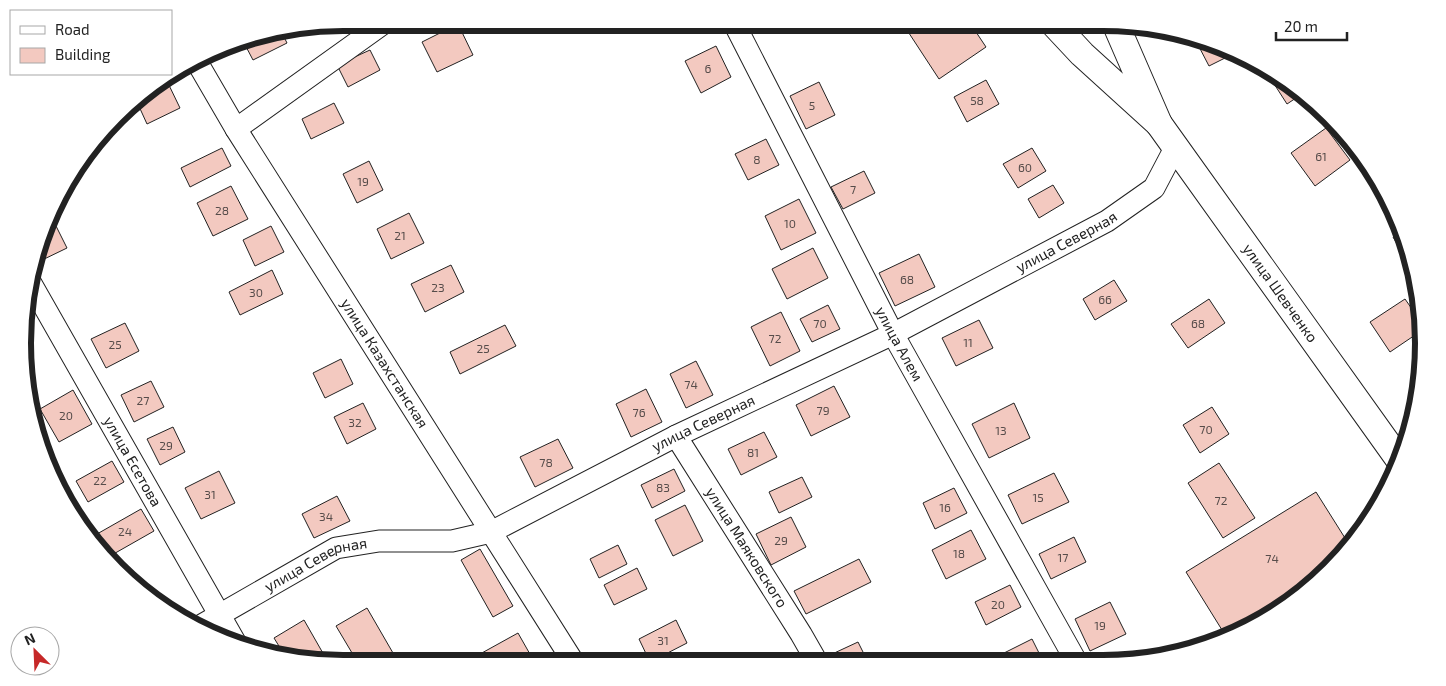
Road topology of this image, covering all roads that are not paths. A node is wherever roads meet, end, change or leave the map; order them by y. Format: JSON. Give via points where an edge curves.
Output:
{"nodes":[{"id":1,"x":372,"y":31,"type":"edge"},
{"id":2,"x":739,"y":31,"type":"edge"},
{"id":3,"x":1061,"y":31,"type":"edge"},
{"id":4,"x":1119,"y":32,"type":"edge"},
{"id":5,"x":199,"y":66,"type":"edge"},
{"id":6,"x":1159,"y":124,"type":"junction"},
{"id":7,"x":236,"y":129,"type":"junction"},
{"id":8,"x":1175,"y":148,"type":"junction"},
{"id":9,"x":35,"y":292,"type":"edge"},
{"id":10,"x":893,"y":334,"type":"junction"},
{"id":11,"x":676,"y":436,"type":"junction"},
{"id":12,"x":1394,"y":453,"type":"edge"},
{"id":13,"x":491,"y":532,"type":"junction"},
{"id":14,"x":209,"y":620,"type":"edge"},
{"id":15,"x":220,"y":629,"type":"edge"},
{"id":16,"x":569,"y":655,"type":"edge"},
{"id":17,"x":813,"y":655,"type":"edge"},
{"id":18,"x":1073,"y":655,"type":"edge"}],
"edges":[{"from":1,"to":7,"type":"street"},
{"from":2,"to":10,"type":"street","name":"улица Алем"},
{"from":3,"to":6,"type":"street"},
{"from":4,"to":6,"type":"street"},
{"from":5,"to":7,"type":"street","name":"улица Казахстанская"},
{"from":6,"to":8,"type":"street","name":"улица Шевченко"},
{"from":7,"to":13,"type":"street","name":"улица Казахстанская"},
{"from":8,"to":10,"type":"street","name":"улица Северная","via":[[1154,188],[1107,221]]},
{"from":8,"to":12,"type":"street","name":"улица Шевченко"},
{"from":9,"to":14,"type":"street","name":"улица Есетова"},
{"from":10,"to":11,"type":"street","name":"улица Северная"},
{"from":10,"to":18,"type":"street","name":"улица Алем"},
{"from":11,"to":13,"type":"street","name":"улица Северная"},
{"from":11,"to":17,"type":"street","name":"улица Маяковского"},
{"from":13,"to":14,"type":"street","name":"улица Северная","via":[[452,541],[379,541],[336,548]]},
{"from":13,"to":16,"type":"street","name":"улица Казахстанская"},
{"from":14,"to":15,"type":"street","name":"улица Есетова"}]}
